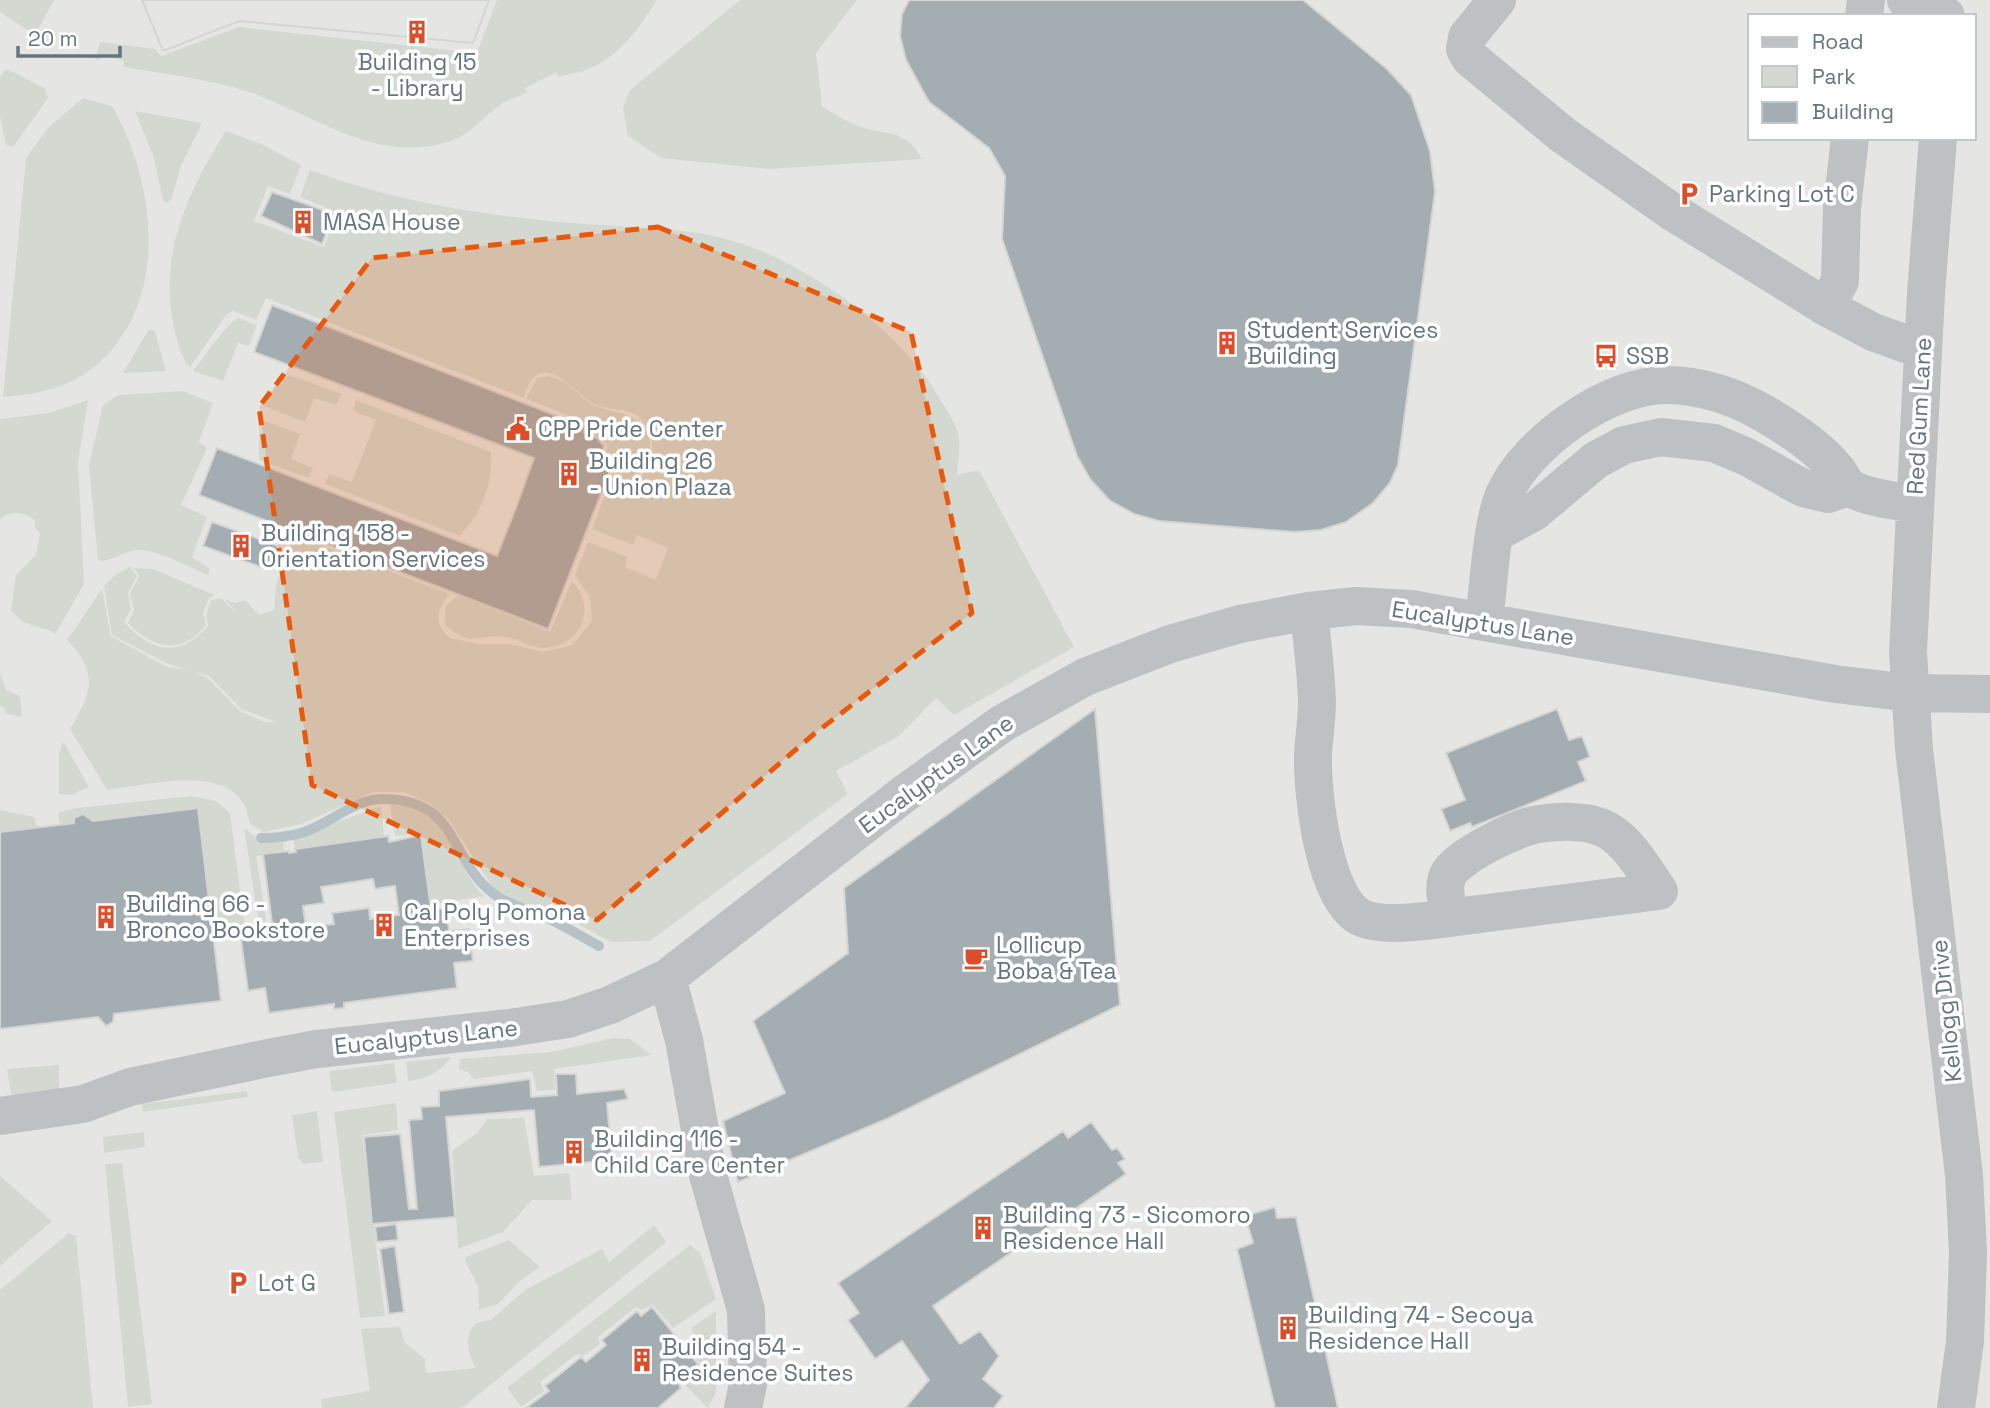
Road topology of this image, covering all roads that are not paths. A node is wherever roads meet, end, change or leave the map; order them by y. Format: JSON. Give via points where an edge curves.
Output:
{"nodes":[{"id":1,"x":1497,"y":0,"type":"edge"},
{"id":2,"x":1906,"y":0,"type":"edge"},
{"id":3,"x":1941,"y":14,"type":"edge"},
{"id":4,"x":1850,"y":140,"type":"edge"},
{"id":5,"x":1938,"y":140,"type":"edge"},
{"id":6,"x":1826,"y":307,"type":"junction"},
{"id":7,"x":1923,"y":350,"type":"junction"},
{"id":8,"x":1848,"y":487,"type":"junction"},
{"id":9,"x":1914,"y":504,"type":"junction"},
{"id":10,"x":1497,"y":533,"type":"junction"},
{"id":11,"x":1309,"y":611,"type":"junction"},
{"id":12,"x":1484,"y":620,"type":"junction"},
{"id":13,"x":1911,"y":694,"type":"junction"},
{"id":14,"x":1990,"y":694,"type":"edge"},
{"id":15,"x":1450,"y":917,"type":"junction"},
{"id":16,"x":667,"y":978,"type":"junction"},
{"id":17,"x":0,"y":1116,"type":"edge"},
{"id":18,"x":743,"y":1408,"type":"edge"},
{"id":19,"x":1956,"y":1408,"type":"edge"}],
"edges":[{"from":1,"to":6,"type":"street","via":[[1467,37],[1465,49],[1470,58],[1563,135],[1639,189]]},
{"from":2,"to":3,"type":"street"},
{"from":4,"to":6,"type":"street","via":[[1840,281]]},
{"from":5,"to":7,"type":"street","name":"Red Gum Lane"},
{"from":6,"to":7,"type":"street","via":[[1873,332]]},
{"from":7,"to":9,"type":"street","name":"Red Gum Lane"},
{"from":8,"to":9,"type":"street"},
{"from":8,"to":10,"type":"street","via":[[1828,495],[1803,488],[1714,443],[1661,437],[1624,445],[1596,460],[1534,512]]},
{"from":8,"to":10,"type":"street","via":[[1836,468],[1764,413],[1714,391],[1668,385],[1634,390],[1584,413],[1545,440],[1519,467],[1503,497]]},
{"from":9,"to":13,"type":"street","name":"Red Gum Lane","via":[[1908,613]]},
{"from":10,"to":12,"type":"street"},
{"from":11,"to":12,"type":"street","name":"Eucalyptus Lane","via":[[1356,606]]},
{"from":11,"to":15,"type":"street","via":[[1317,704],[1314,792],[1335,889],[1347,908],[1363,919],[1386,923]]},
{"from":11,"to":16,"type":"street","name":"Eucalyptus Lane","via":[[1170,644],[1049,696],[904,794]]},
{"from":12,"to":13,"type":"street","name":"Eucalyptus Lane"},
{"from":13,"to":14,"type":"street"},
{"from":13,"to":19,"type":"street","name":"Kellogg Drive","via":[[1913,749],[1964,1175],[1968,1252],[1965,1341]]},
{"from":15,"to":15,"type":"street","via":[[1480,914],[1659,891],[1622,840],[1605,829],[1586,822],[1537,824],[1468,854],[1449,872],[1444,887]]},
{"from":16,"to":17,"type":"street","name":"Eucalyptus Lane","via":[[610,1005],[568,1018],[317,1049],[130,1087],[83,1104]]},
{"from":16,"to":18,"type":"street","via":[[684,1040],[708,1175],[746,1310],[748,1384]]}]}
